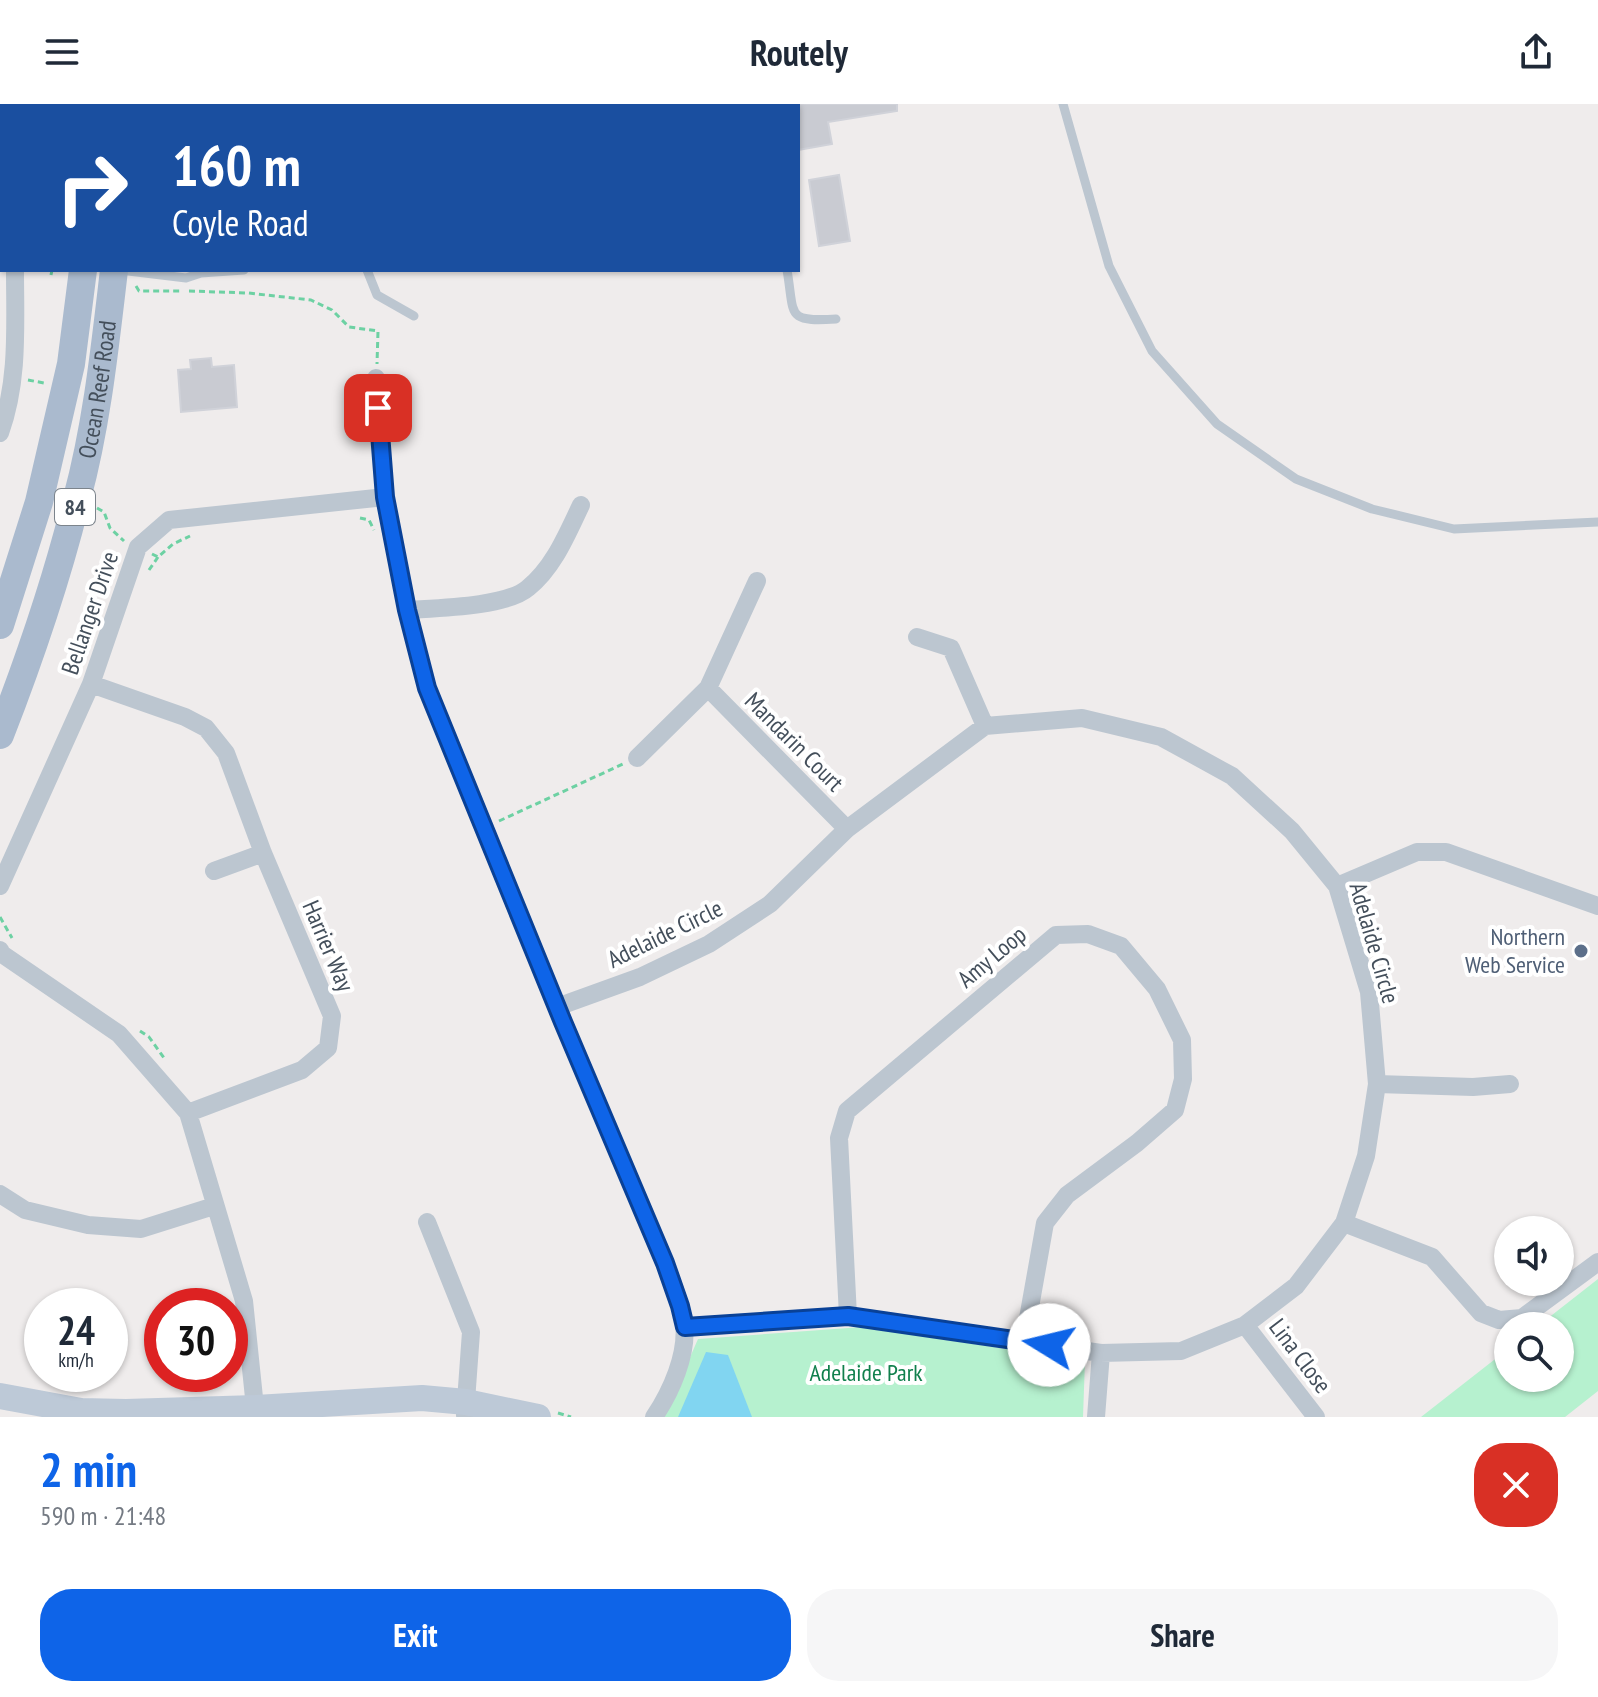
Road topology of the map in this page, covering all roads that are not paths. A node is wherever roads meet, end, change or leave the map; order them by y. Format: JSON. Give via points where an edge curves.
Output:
{"nodes":[{"id":1,"x":1063,"y":104,"type":"edge"},
{"id":2,"x":15,"y":272,"type":"edge"},
{"id":3,"x":83,"y":272,"type":"edge"},
{"id":4,"x":136,"y":272,"type":"edge"},
{"id":5,"x":199,"y":272,"type":"edge"},
{"id":6,"x":368,"y":272,"type":"edge"},
{"id":7,"x":787,"y":272,"type":"edge"},
{"id":8,"x":125,"y":278,"type":"edge"},
{"id":9,"x":414,"y":316,"type":"dead end"},
{"id":10,"x":836,"y":319,"type":"dead end"},
{"id":11,"x":376,"y":378,"type":"road end"},
{"id":12,"x":0,"y":433,"type":"edge"},
{"id":13,"x":385,"y":497,"type":"junction"},
{"id":14,"x":581,"y":505,"type":"dead end"},
{"id":15,"x":1598,"y":522,"type":"edge"},
{"id":16,"x":757,"y":581,"type":"dead end"},
{"id":17,"x":407,"y":610,"type":"junction"},
{"id":18,"x":0,"y":625,"type":"edge"},
{"id":19,"x":917,"y":637,"type":"dead end"},
{"id":20,"x":91,"y":684,"type":"junction"},
{"id":21,"x":708,"y":688,"type":"junction"},
{"id":22,"x":985,"y":726,"type":"junction"},
{"id":23,"x":0,"y":735,"type":"edge"},
{"id":24,"x":637,"y":758,"type":"road end"},
{"id":25,"x":847,"y":829,"type":"junction"},
{"id":26,"x":263,"y":853,"type":"junction"},
{"id":27,"x":214,"y":871,"type":"dead end"},
{"id":28,"x":0,"y":886,"type":"edge"},
{"id":29,"x":1337,"y":886,"type":"junction"},
{"id":30,"x":1598,"y":906,"type":"edge"},
{"id":31,"x":6,"y":944,"type":"edge"},
{"id":32,"x":557,"y":1007,"type":"junction"},
{"id":33,"x":1377,"y":1084,"type":"junction"},
{"id":34,"x":1510,"y":1084,"type":"dead end"},
{"id":35,"x":188,"y":1113,"type":"junction"},
{"id":36,"x":0,"y":1194,"type":"edge"},
{"id":37,"x":214,"y":1206,"type":"junction"},
{"id":38,"x":427,"y":1222,"type":"dead end"},
{"id":39,"x":1344,"y":1223,"type":"junction"},
{"id":40,"x":1598,"y":1262,"type":"edge"},
{"id":41,"x":848,"y":1316,"type":"junction"},
{"id":42,"x":1245,"y":1325,"type":"junction"},
{"id":43,"x":685,"y":1327,"type":"junction"},
{"id":44,"x":1024,"y":1341,"type":"junction"},
{"id":45,"x":1101,"y":1353,"type":"junction"},
{"id":46,"x":0,"y":1396,"type":"edge"},
{"id":47,"x":0,"y":1410,"type":"edge"},
{"id":48,"x":469,"y":1411,"type":"edge"},
{"id":49,"x":256,"y":1413,"type":"edge"},
{"id":50,"x":81,"y":1414,"type":"edge"},
{"id":51,"x":655,"y":1416,"type":"edge"},
{"id":52,"x":34,"y":1417,"type":"edge"},
{"id":53,"x":323,"y":1417,"type":"edge"},
{"id":54,"x":538,"y":1417,"type":"edge"},
{"id":55,"x":1096,"y":1417,"type":"edge"},
{"id":56,"x":1316,"y":1417,"type":"edge"}],
"edges":[{"from":1,"to":15,"type":"lane","via":[[1109,266],[1152,351],[1217,424],[1296,479],[1372,509],[1454,529]]},
{"from":2,"to":12,"type":"street","via":[[16,368]]},
{"from":3,"to":18,"type":"main road","name":"Ocean Reef Road","number":"84","via":[[71,364],[39,502]]},
{"from":4,"to":5,"type":"lane","via":[[186,278]]},
{"from":6,"to":9,"type":"lane","via":[[377,295]]},
{"from":7,"to":10,"type":"lane","via":[[799,318]]},
{"from":8,"to":23,"type":"main road","name":"Ocean Reef Road","number":"84","via":[[78,498],[29,661]]},
{"from":11,"to":13,"type":"street"},
{"from":13,"to":17,"type":"street"},
{"from":13,"to":20,"type":"street","name":"Bellanger Drive","via":[[169,520],[138,547]]},
{"from":14,"to":17,"type":"street","via":[[555,557],[527,590],[485,603]]},
{"from":16,"to":21,"type":"street"},
{"from":17,"to":32,"type":"street","via":[[427,688]]},
{"from":19,"to":22,"type":"street","via":[[951,648]]},
{"from":20,"to":26,"type":"street","name":"Harrier Way","via":[[206,728],[226,753]]},
{"from":20,"to":28,"type":"street","name":"Bellanger Drive"},
{"from":21,"to":24,"type":"street"},
{"from":21,"to":25,"type":"street","name":"Mandarin Court"},
{"from":22,"to":25,"type":"street","name":"Adelaide Circle"},
{"from":22,"to":29,"type":"street","name":"Adelaide Circle","via":[[1082,718],[1161,737],[1232,776],[1292,831]]},
{"from":25,"to":32,"type":"street","name":"Adelaide Circle","via":[[770,904],[709,944],[640,977]]},
{"from":26,"to":27,"type":"street"},
{"from":26,"to":35,"type":"street","name":"Harrier Way","via":[[332,1016],[328,1048],[302,1070]]},
{"from":29,"to":30,"type":"street","via":[[1417,852],[1446,852]]},
{"from":29,"to":33,"type":"street","name":"Adelaide Circle","via":[[1369,992]]},
{"from":31,"to":35,"type":"street","via":[[2,954],[119,1034]]},
{"from":32,"to":43,"type":"street","via":[[665,1263]]},
{"from":33,"to":34,"type":"street"},
{"from":33,"to":39,"type":"street","name":"Adelaide Circle","via":[[1366,1156]]},
{"from":35,"to":37,"type":"street"},
{"from":36,"to":37,"type":"street","via":[[25,1210],[88,1225],[141,1229]]},
{"from":37,"to":49,"type":"street","via":[[244,1301]]},
{"from":38,"to":48,"type":"street","via":[[471,1332]]},
{"from":39,"to":40,"type":"street","via":[[1432,1257],[1481,1313],[1499,1320],[1522,1318]]},
{"from":39,"to":42,"type":"street","name":"Adelaide Circle","via":[[1296,1286]]},
{"from":41,"to":43,"type":"street","name":"Adelaide Circle"},
{"from":41,"to":44,"type":"street","name":"Adelaide Circle"},
{"from":41,"to":44,"type":"street","name":"Amy Loop","via":[[839,1138],[847,1111],[1056,935],[1088,934],[1121,946],[1157,989],[1182,1040],[1183,1079],[1175,1110],[1067,1195],[1045,1223]]},
{"from":42,"to":45,"type":"street","name":"Adelaide Circle","via":[[1181,1351]]},
{"from":42,"to":56,"type":"street","name":"Lina Close"},
{"from":43,"to":51,"type":"street","via":[[677,1374]]},
{"from":44,"to":45,"type":"street","name":"Adelaide Circle"},
{"from":45,"to":55,"type":"street"},
{"from":46,"to":50,"type":"main road"},
{"from":47,"to":52,"type":"main road"},
{"from":48,"to":49,"type":"main road","via":[[422,1398],[389,1398]]},
{"from":48,"to":53,"type":"main road"},
{"from":48,"to":54,"type":"main road"},
{"from":49,"to":50,"type":"main road"}]}
